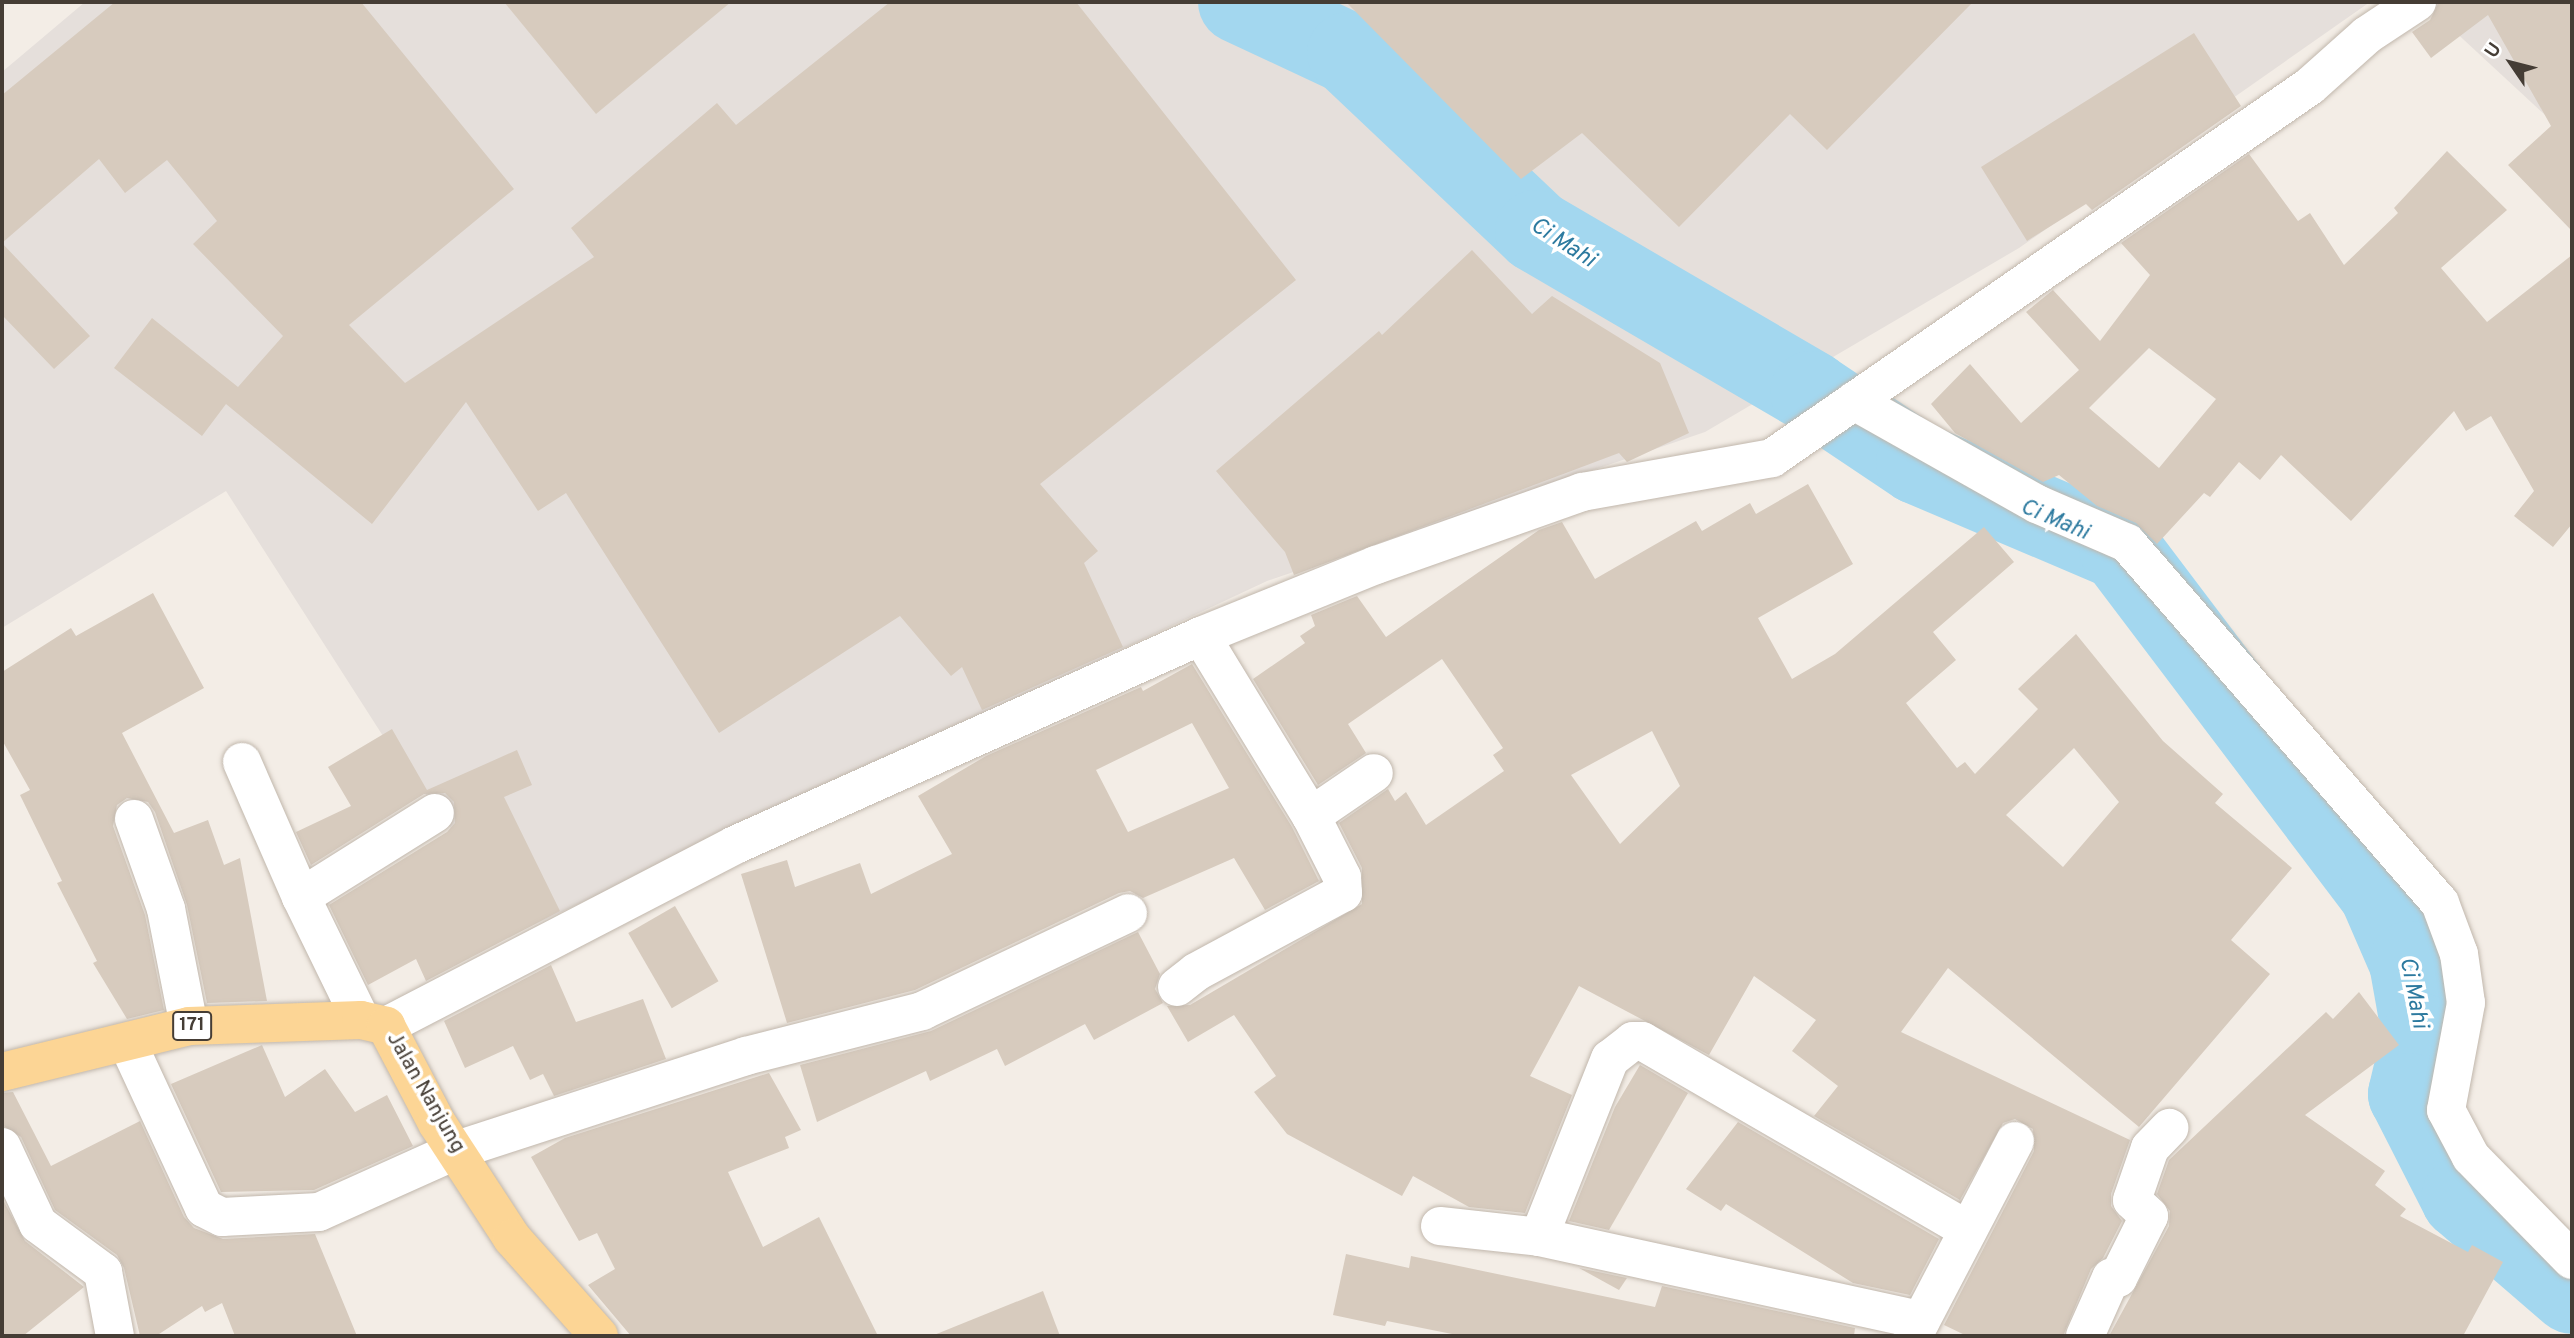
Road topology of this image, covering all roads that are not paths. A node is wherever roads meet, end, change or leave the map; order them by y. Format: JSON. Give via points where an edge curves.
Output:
{"nodes":[{"id":1,"x":2417,"y":2,"type":"edge"},
{"id":2,"x":1849,"y":403,"type":"junction"},
{"id":3,"x":1201,"y":636,"type":"junction"},
{"id":4,"x":242,"y":762,"type":"dead end"},
{"id":5,"x":1374,"y":773,"type":"dead end"},
{"id":6,"x":435,"y":813,"type":"dead end"},
{"id":7,"x":1311,"y":816,"type":"junction"},
{"id":8,"x":134,"y":819,"type":"dead end"},
{"id":9,"x":301,"y":897,"type":"junction"},
{"id":10,"x":1128,"y":913,"type":"dead end"},
{"id":11,"x":1177,"y":987,"type":"dead end"},
{"id":12,"x":374,"y":1023,"type":"junction"},
{"id":13,"x":189,"y":1026,"type":"junction"},
{"id":14,"x":127,"y":1042,"type":"junction"},
{"id":15,"x":2,"y":1072,"type":"edge"},
{"id":16,"x":2169,"y":1128,"type":"dead end"},
{"id":17,"x":2015,"y":1141,"type":"dead end"},
{"id":18,"x":2,"y":1147,"type":"edge"},
{"id":19,"x":457,"y":1150,"type":"junction"},
{"id":20,"x":1440,"y":1226,"type":"dead end"},
{"id":21,"x":1969,"y":1230,"type":"junction"},
{"id":22,"x":1539,"y":1237,"type":"junction"},
{"id":23,"x":2572,"y":1260,"type":"edge"},
{"id":24,"x":1917,"y":1328,"type":"edge"},
{"id":25,"x":115,"y":1336,"type":"edge"},
{"id":26,"x":599,"y":1336,"type":"edge"},
{"id":27,"x":2085,"y":1336,"type":"edge"}],
"edges":[{"from":1,"to":2,"type":"street","via":[[2367,36],[2310,86]]},
{"from":2,"to":3,"type":"street","via":[[1772,458],[1582,492],[1376,565]]},
{"from":2,"to":23,"type":"street","via":[[2037,504],[2127,543],[2440,903],[2459,954],[2466,1003],[2445,1110],[2471,1157]]},
{"from":3,"to":7,"type":"street"},
{"from":3,"to":12,"type":"street","via":[[735,845]]},
{"from":4,"to":9,"type":"street"},
{"from":5,"to":7,"type":"street"},
{"from":6,"to":9,"type":"street"},
{"from":7,"to":11,"type":"street","via":[[1342,877],[1342,893],[1196,972]]},
{"from":8,"to":13,"type":"street","via":[[166,909]]},
{"from":9,"to":12,"type":"street"},
{"from":10,"to":19,"type":"street","via":[[922,1011],[746,1056]]},
{"from":12,"to":13,"type":"main road","name":"Jalan Nanjung","number":"171"},
{"from":12,"to":19,"type":"main road","name":"Jalan Nanjung"},
{"from":13,"to":14,"type":"main road","name":"Jalan Nanjung","number":"171"},
{"from":14,"to":15,"type":"main road","name":"Jalan Nanjung","number":"171"},
{"from":14,"to":19,"type":"street","via":[[204,1208],[222,1217],[318,1212]]},
{"from":16,"to":27,"type":"street","via":[[2150,1148],[2132,1200],[2149,1216],[2118,1278],[2111,1278]]},
{"from":17,"to":21,"type":"street"},
{"from":18,"to":25,"type":"street","via":[[38,1224],[103,1272]]},
{"from":19,"to":26,"type":"main road","name":"Jalan Nanjung","via":[[512,1238]]},
{"from":20,"to":22,"type":"street"},
{"from":21,"to":22,"type":"street","via":[[1642,1041],[1633,1041],[1610,1059]]},
{"from":21,"to":24,"type":"street"},
{"from":22,"to":24,"type":"street"}]}
